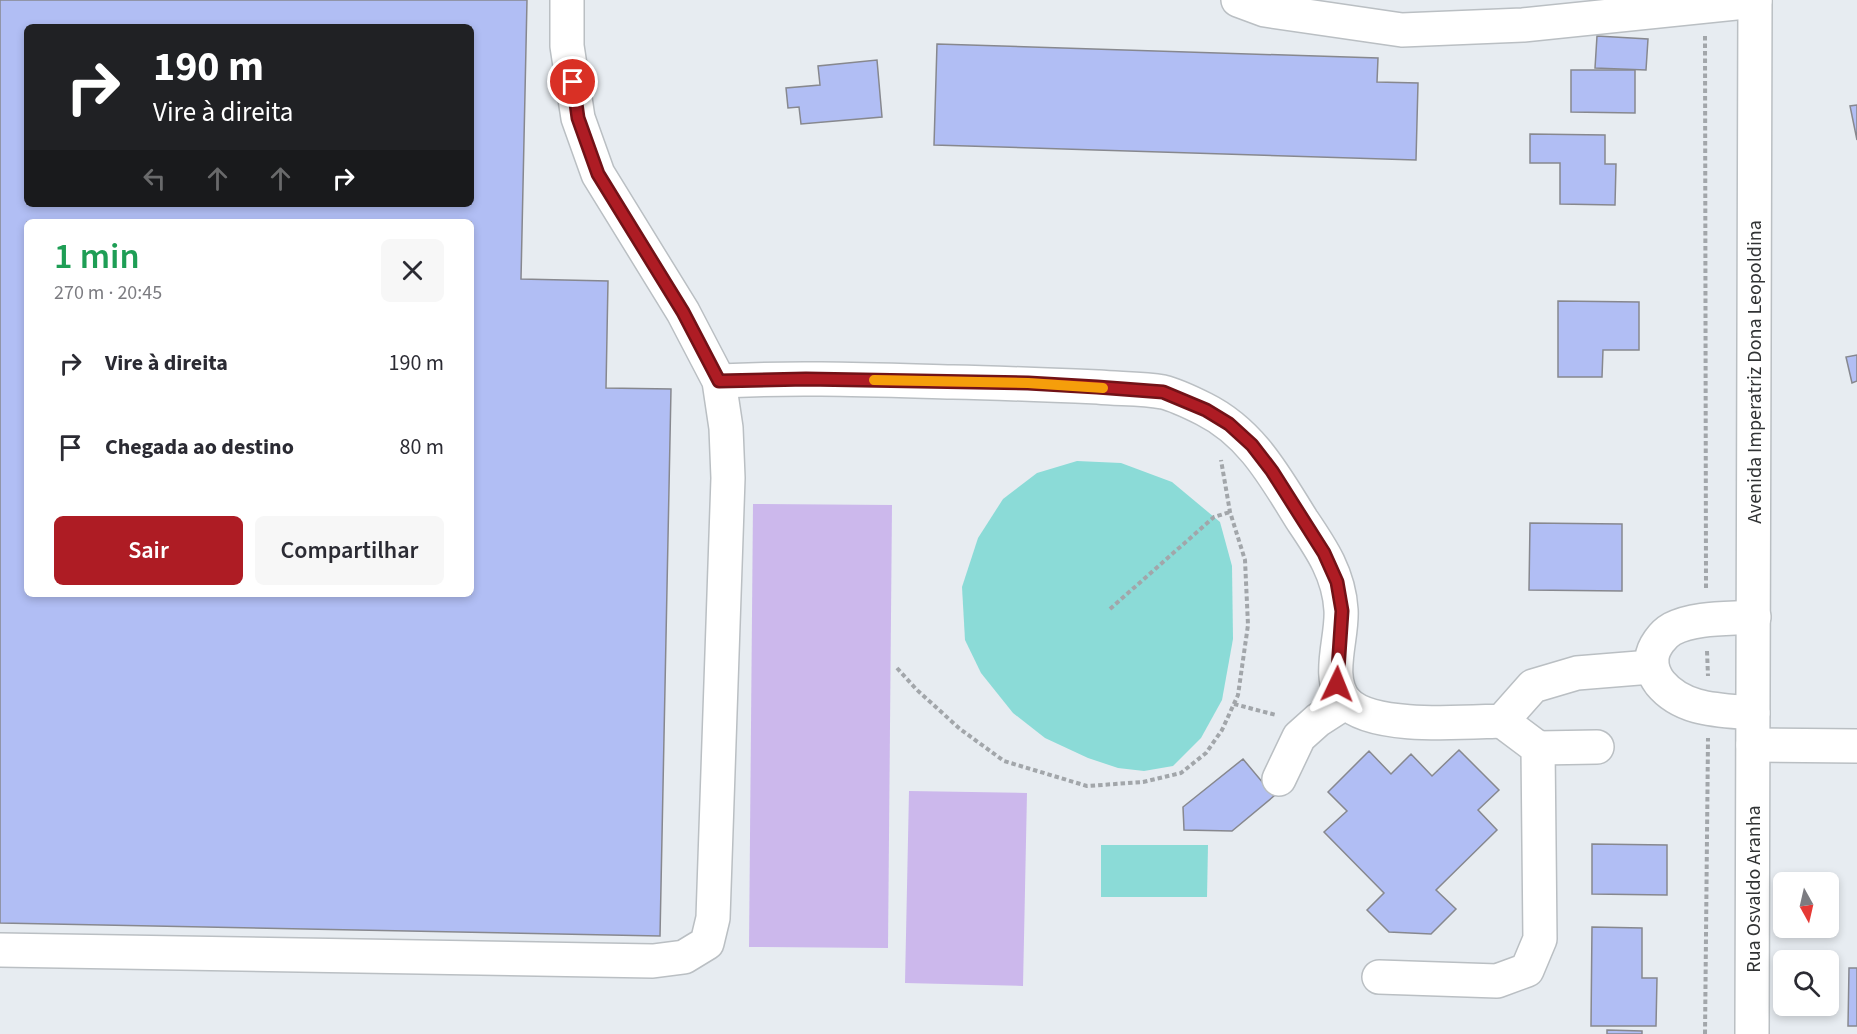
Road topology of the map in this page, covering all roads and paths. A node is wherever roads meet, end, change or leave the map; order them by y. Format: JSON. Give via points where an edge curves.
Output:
{"nodes":[{"id":1,"x":567,"y":0,"type":"edge"},
{"id":2,"x":1238,"y":0,"type":"edge"},
{"id":3,"x":1755,"y":0,"type":"edge"},
{"id":4,"x":1705,"y":6,"type":"junction"},
{"id":5,"x":719,"y":381,"type":"junction"},
{"id":6,"x":1214,"y":415,"type":"junction"},
{"id":7,"x":1230,"y":512,"type":"junction"},
{"id":8,"x":1110,"y":609,"type":"dead end"},
{"id":9,"x":1754,"y":617,"type":"junction"},
{"id":10,"x":1706,"y":621,"type":"junction"},
{"id":11,"x":1651,"y":667,"type":"junction"},
{"id":12,"x":897,"y":668,"type":"dead end"},
{"id":13,"x":1346,"y":702,"type":"junction"},
{"id":14,"x":1709,"y":709,"type":"junction"},
{"id":15,"x":1753,"y":712,"type":"junction"},
{"id":16,"x":1502,"y":721,"type":"junction"},
{"id":17,"x":1753,"y":745,"type":"junction"},
{"id":18,"x":1857,"y":746,"type":"edge"},
{"id":19,"x":1597,"y":747,"type":"dead end"},
{"id":20,"x":1538,"y":748,"type":"junction"},
{"id":21,"x":1280,"y":779,"type":"dead end"},
{"id":22,"x":0,"y":950,"type":"edge"},
{"id":23,"x":1379,"y":977,"type":"dead end"},
{"id":24,"x":1705,"y":1034,"type":"edge"},
{"id":25,"x":1752,"y":1034,"type":"edge"}],
"edges":[{"from":1,"to":5,"type":"main road","via":[[567,46],[578,118],[598,174],[683,312]]},
{"from":2,"to":4,"type":"main road","via":[[1265,10],[1402,30],[1523,25]]},
{"from":3,"to":4,"type":"main road"},
{"from":3,"to":9,"type":"main road","name":"Avenida Imperatriz Dona Leopoldina"},
{"from":4,"to":10,"type":"path"},
{"from":5,"to":6,"type":"main road","via":[[765,378],[1028,383],[1120,389],[1163,392]]},
{"from":5,"to":22,"type":"main road","via":[[728,478],[713,918],[707,943],[684,957],[653,961]]},
{"from":6,"to":7,"type":"path"},
{"from":6,"to":13,"type":"main road","via":[[1252,445],[1324,553],[1337,582],[1342,611],[1337,684]]},
{"from":7,"to":8,"type":"path","via":[[1214,517]]},
{"from":7,"to":12,"type":"path","via":[[1245,560],[1248,614],[1238,695],[1206,753],[1181,772],[1143,782],[1087,786],[1004,761],[960,729]]},
{"from":9,"to":10,"type":"main road"},
{"from":9,"to":15,"type":"main road","name":"Avenida Imperatriz Dona Leopoldina"},
{"from":10,"to":11,"type":"main road","via":[[1666,633],[1652,652]]},
{"from":10,"to":14,"type":"path"},
{"from":11,"to":14,"type":"main road","via":[[1666,690]]},
{"from":11,"to":16,"type":"main road","via":[[1577,673],[1533,686]]},
{"from":13,"to":16,"type":"main road","via":[[1375,718],[1397,721]]},
{"from":13,"to":21,"type":"main road","via":[[1299,737]]},
{"from":14,"to":15,"type":"main road"},
{"from":14,"to":24,"type":"path"},
{"from":15,"to":17,"type":"main road","name":"Avenida Imperatriz Dona Leopoldina"},
{"from":16,"to":20,"type":"main road"},
{"from":17,"to":18,"type":"main road"},
{"from":17,"to":25,"type":"main road","name":"Rua Osvaldo Aranha"},
{"from":19,"to":20,"type":"main road"},
{"from":20,"to":23,"type":"main road","via":[[1540,939],[1527,970],[1497,981]]}]}
